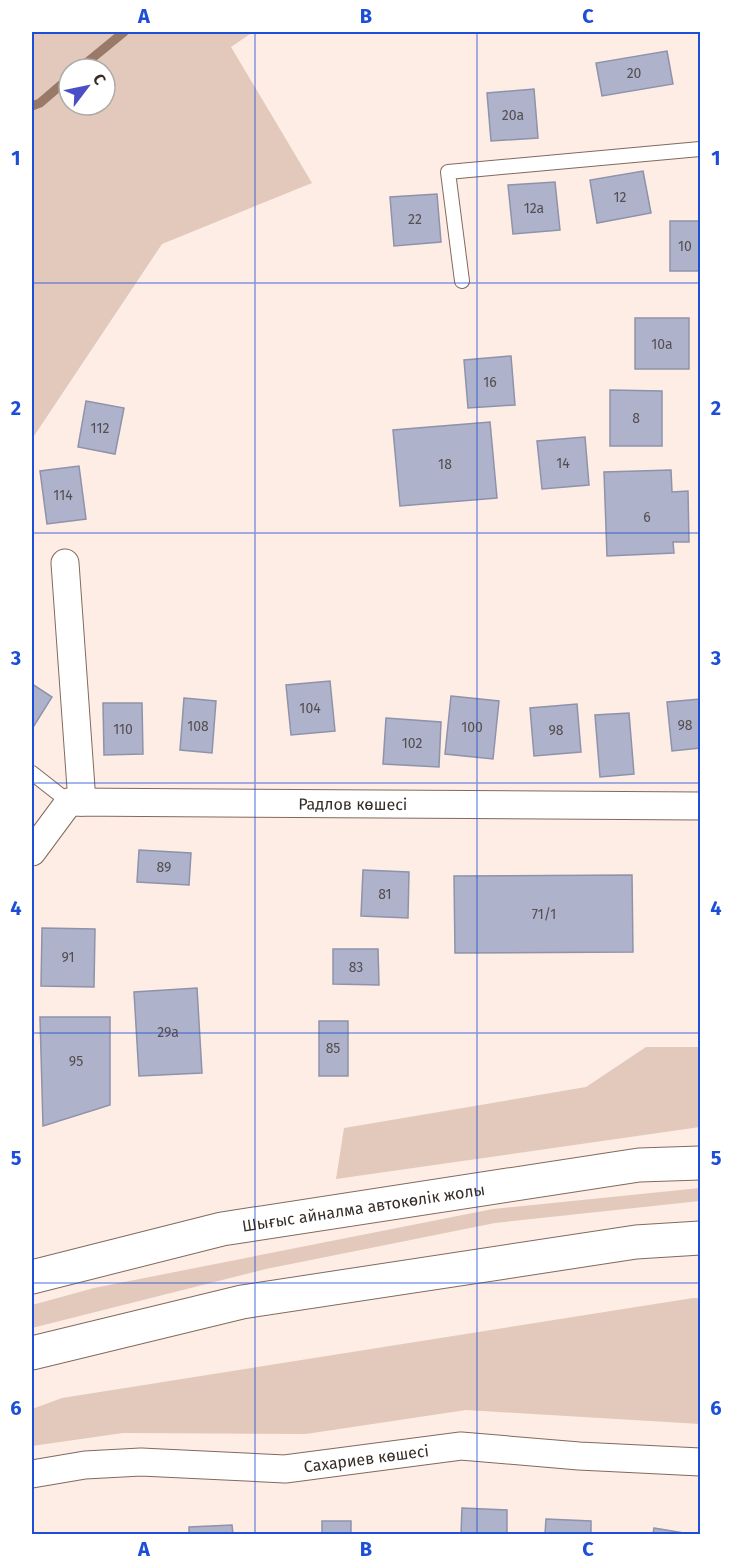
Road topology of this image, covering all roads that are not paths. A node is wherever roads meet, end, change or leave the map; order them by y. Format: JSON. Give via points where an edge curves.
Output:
{"nodes":[{"id":1,"x":700,"y":149,"type":"edge"},
{"id":2,"x":462,"y":280,"type":"dead end"},
{"id":3,"x":65,"y":563,"type":"dead end"},
{"id":4,"x":32,"y":773,"type":"edge"},
{"id":5,"x":76,"y":802,"type":"junction"},
{"id":6,"x":700,"y":806,"type":"edge"},
{"id":7,"x":32,"y":852,"type":"edge"},
{"id":8,"x":700,"y":1163,"type":"edge"},
{"id":9,"x":700,"y":1238,"type":"edge"},
{"id":10,"x":32,"y":1277,"type":"edge"},
{"id":11,"x":32,"y":1353,"type":"edge"},
{"id":12,"x":700,"y":1462,"type":"edge"},
{"id":13,"x":32,"y":1474,"type":"edge"}],
"edges":[{"from":1,"to":2,"type":"lane","via":[[448,172]]},
{"from":3,"to":5,"type":"street"},
{"from":4,"to":5,"type":"lane"},
{"from":5,"to":6,"type":"street","name":"Радлов көшесі"},
{"from":5,"to":7,"type":"street"},
{"from":8,"to":10,"type":"main road","name":"Шығыс айналма автокөлік жолы","via":[[639,1165],[222,1229]]},
{"from":9,"to":11,"type":"main road","via":[[636,1242],[242,1302]]},
{"from":12,"to":13,"type":"street","name":"Сахариев көшесі","via":[[461,1446],[285,1469],[141,1462],[85,1465]]}]}
